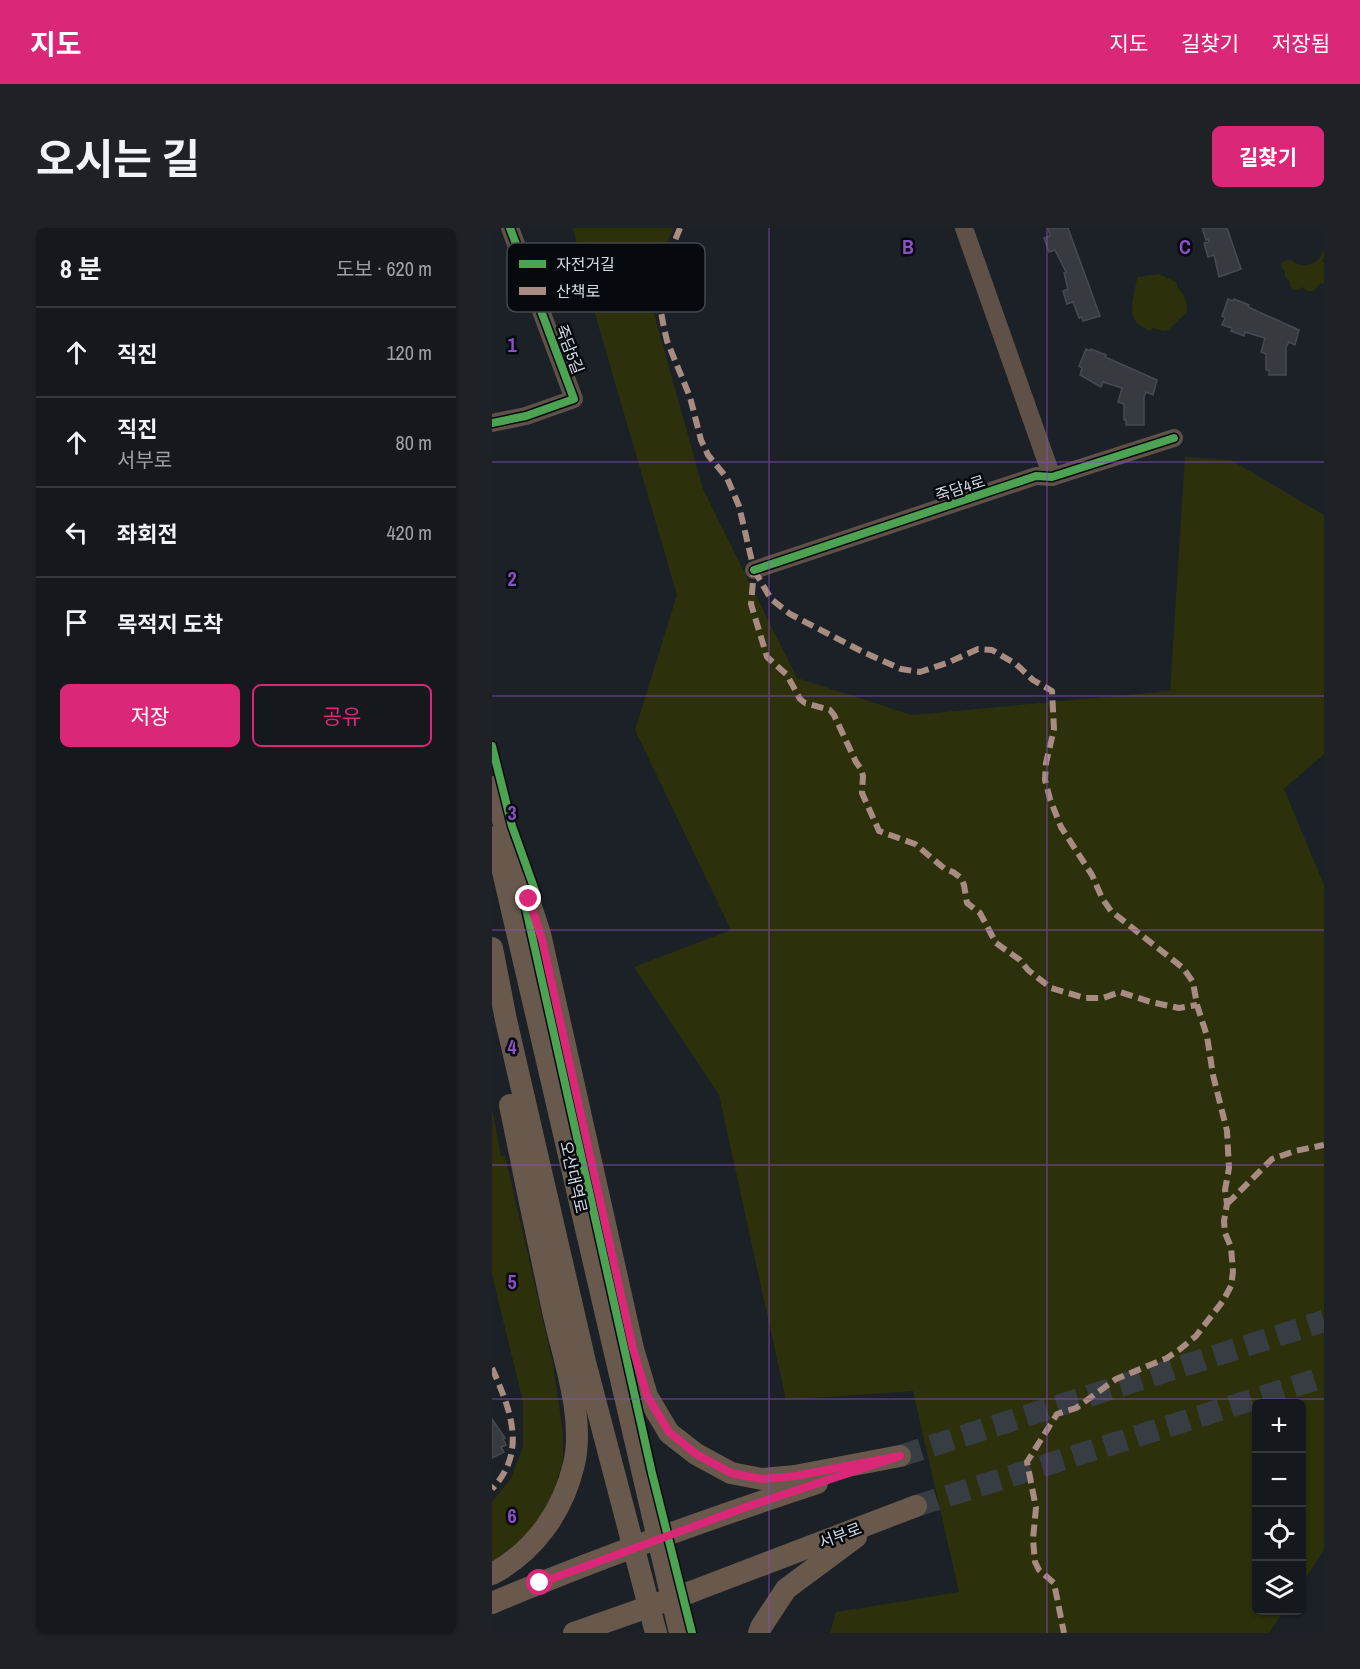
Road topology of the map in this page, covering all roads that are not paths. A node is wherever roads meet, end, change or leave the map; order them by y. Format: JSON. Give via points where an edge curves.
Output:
{"nodes":[{"id":1,"x":510,"y":228,"type":"edge"},
{"id":2,"x":964,"y":228,"type":"edge"},
{"id":3,"x":516,"y":243,"type":"edge"},
{"id":4,"x":541,"y":312,"type":"edge"},
{"id":5,"x":492,"y":423,"type":"edge"},
{"id":6,"x":1174,"y":438,"type":"dead end"},
{"id":7,"x":1052,"y":477,"type":"junction"},
{"id":8,"x":754,"y":570,"type":"dead end"},
{"id":9,"x":492,"y":787,"type":"edge"},
{"id":10,"x":492,"y":825,"type":"edge"},
{"id":11,"x":492,"y":948,"type":"edge"},
{"id":12,"x":527,"y":978,"type":"junction"},
{"id":13,"x":495,"y":984,"type":"edge"},
{"id":14,"x":506,"y":1020,"type":"junction"},
{"id":15,"x":916,"y":1506,"type":"tunnel mouth"},
{"id":16,"x":889,"y":1517,"type":"junction"},
{"id":17,"x":492,"y":1574,"type":"edge"},
{"id":18,"x":492,"y":1603,"type":"edge"},
{"id":19,"x":574,"y":1633,"type":"edge"},
{"id":20,"x":656,"y":1633,"type":"edge"},
{"id":21,"x":680,"y":1633,"type":"edge"},
{"id":22,"x":759,"y":1633,"type":"edge"}],
"edges":[{"from":1,"to":3,"type":"street","name":"죽담5길"},
{"from":2,"to":7,"type":"street"},
{"from":4,"to":5,"type":"street","name":"죽담5길","via":[[574,399]]},
{"from":6,"to":7,"type":"street","name":"죽담4로"},
{"from":7,"to":8,"type":"street","name":"죽담4로","via":[[1036,476]]},
{"from":9,"to":18,"type":"main road","via":[[542,940],[633,1349],[647,1396],[669,1432],[696,1454],[731,1473],[762,1479],[795,1476],[900,1456],[749,1506]]},
{"from":10,"to":12,"type":"main road","name":"오산대역로"},
{"from":11,"to":13,"type":"main road","name":"오산대역로"},
{"from":12,"to":13,"type":"street"},
{"from":12,"to":21,"type":"main road","name":"오산대역로"},
{"from":13,"to":14,"type":"main road","name":"오산대역로"},
{"from":14,"to":17,"type":"main road","via":[[508,1094],[577,1436],[574,1463],[554,1516],[523,1553]]},
{"from":14,"to":20,"type":"main road","name":"오산대역로","via":[[585,1362]]},
{"from":15,"to":16,"type":"main road","name":"서부로"},
{"from":16,"to":19,"type":"main road","name":"서부로"},
{"from":16,"to":22,"type":"main road","via":[[786,1588]]}]}
